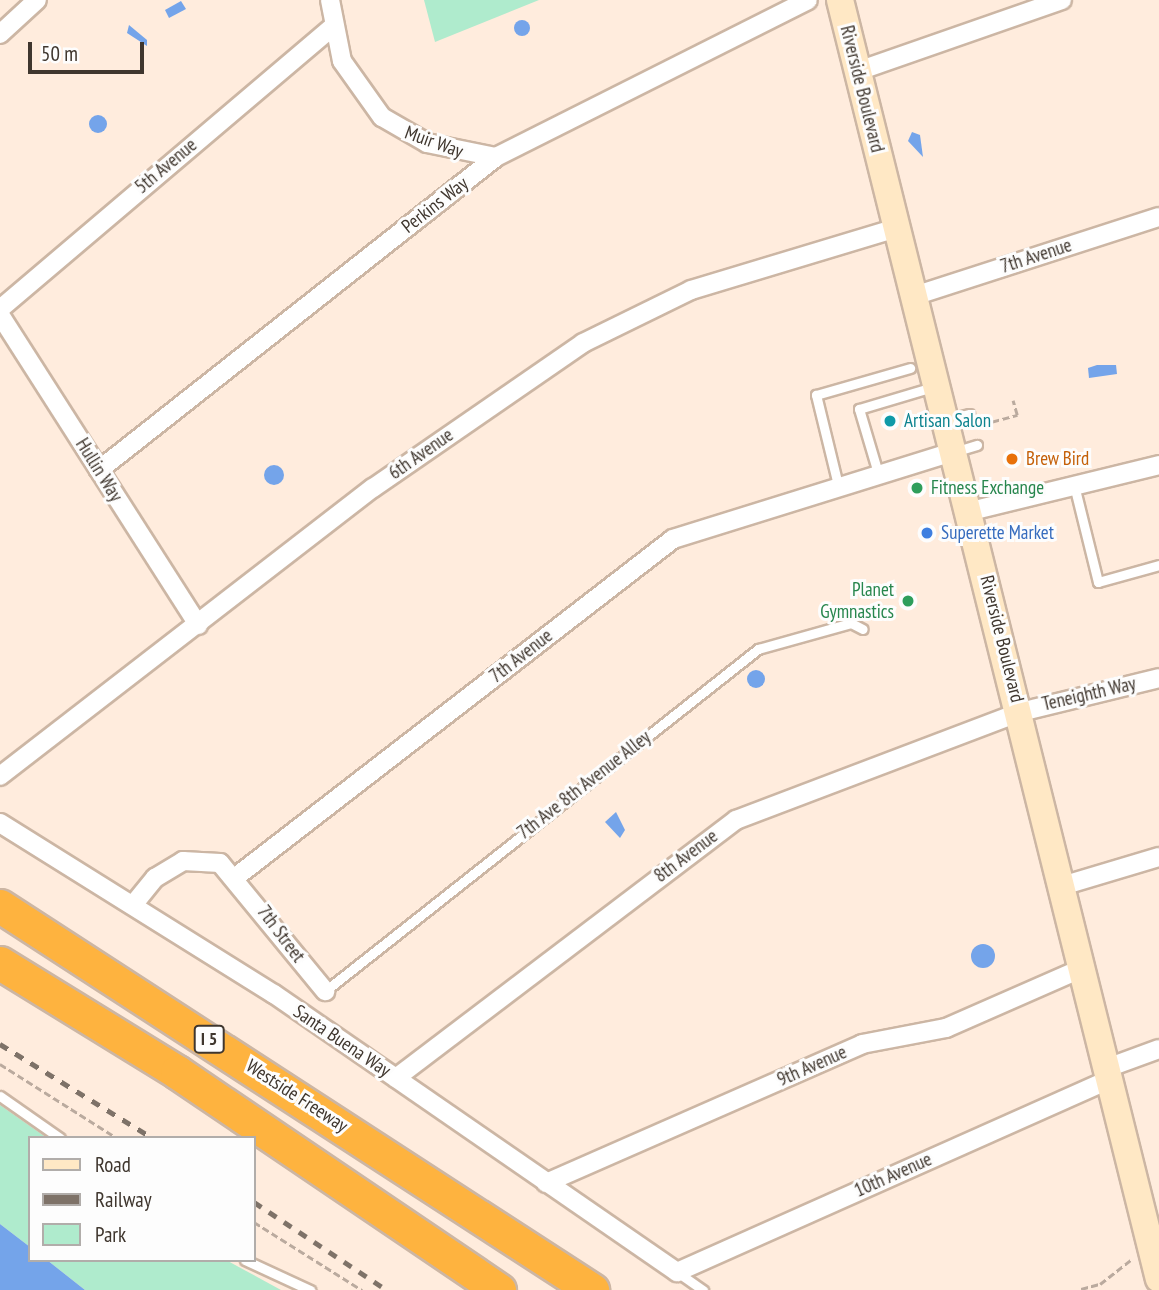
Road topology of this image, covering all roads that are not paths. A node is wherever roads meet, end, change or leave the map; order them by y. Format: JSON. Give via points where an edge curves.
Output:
{"nodes":[{"id":1,"x":37,"y":0,"type":"edge"},
{"id":2,"x":330,"y":0,"type":"edge"},
{"id":3,"x":808,"y":0,"type":"edge"},
{"id":4,"x":840,"y":0,"type":"edge"},
{"id":5,"x":1062,"y":0,"type":"edge"},
{"id":6,"x":334,"y":26,"type":"junction"},
{"id":7,"x":0,"y":34,"type":"edge"},
{"id":8,"x":858,"y":71,"type":"junction"},
{"id":9,"x":496,"y":156,"type":"junction"},
{"id":10,"x":1159,"y":217,"type":"edge"},
{"id":11,"x":896,"y":228,"type":"junction"},
{"id":12,"x":914,"y":296,"type":"junction"},
{"id":13,"x":0,"y":309,"type":"edge"},
{"id":14,"x":0,"y":315,"type":"edge"},
{"id":15,"x":910,"y":368,"type":"dead end"},
{"id":16,"x":938,"y":385,"type":"junction"},
{"id":17,"x":966,"y":448,"type":"junction"},
{"id":18,"x":1159,"y":467,"type":"edge"},
{"id":19,"x":99,"y":470,"type":"junction"},
{"id":20,"x":878,"y":473,"type":"junction"},
{"id":21,"x":838,"y":485,"type":"junction"},
{"id":22,"x":1074,"y":485,"type":"junction"},
{"id":23,"x":971,"y":511,"type":"junction"},
{"id":24,"x":1159,"y":565,"type":"edge"},
{"id":25,"x":198,"y":625,"type":"junction"},
{"id":26,"x":863,"y":629,"type":"dead end"},
{"id":27,"x":1159,"y":678,"type":"edge"},
{"id":28,"x":1020,"y":712,"type":"junction"},
{"id":29,"x":0,"y":776,"type":"edge"},
{"id":30,"x":0,"y":823,"type":"edge"},
{"id":31,"x":1159,"y":857,"type":"edge"},
{"id":32,"x":237,"y":876,"type":"junction"},
{"id":33,"x":1065,"y":885,"type":"junction"},
{"id":34,"x":133,"y":905,"type":"junction"},
{"id":35,"x":0,"y":906,"type":"edge"},
{"id":36,"x":0,"y":963,"type":"edge"},
{"id":37,"x":1083,"y":968,"type":"junction"},
{"id":38,"x":325,"y":991,"type":"joint"},
{"id":39,"x":1159,"y":1049,"type":"edge"},
{"id":40,"x":1109,"y":1074,"type":"junction"},
{"id":41,"x":396,"y":1078,"type":"junction"},
{"id":42,"x":0,"y":1096,"type":"edge"},
{"id":43,"x":57,"y":1136,"type":"edge"},
{"id":44,"x":546,"y":1183,"type":"junction"},
{"id":45,"x":249,"y":1262,"type":"edge"},
{"id":46,"x":677,"y":1272,"type":"junction"},
{"id":47,"x":1159,"y":1279,"type":"edge"},
{"id":48,"x":1159,"y":1287,"type":"edge"},
{"id":49,"x":310,"y":1290,"type":"edge"},
{"id":50,"x":499,"y":1290,"type":"edge"},
{"id":51,"x":592,"y":1290,"type":"edge"},
{"id":52,"x":703,"y":1290,"type":"edge"},
{"id":53,"x":1153,"y":1290,"type":"edge"}],
"edges":[{"from":1,"to":7,"type":"street"},
{"from":2,"to":6,"type":"street","name":"Muir Way"},
{"from":3,"to":9,"type":"street","name":"Perkins Way"},
{"from":4,"to":8,"type":"main road","name":"Riverside Boulevard"},
{"from":5,"to":8,"type":"street"},
{"from":6,"to":9,"type":"street","name":"Muir Way","via":[[349,76],[388,122],[442,149]]},
{"from":6,"to":13,"type":"street","name":"5th Avenue"},
{"from":8,"to":11,"type":"main road","name":"Riverside Boulevard"},
{"from":9,"to":19,"type":"street","name":"Perkins Way"},
{"from":10,"to":12,"type":"street","name":"7th Avenue"},
{"from":11,"to":12,"type":"main road","name":"Riverside Boulevard"},
{"from":11,"to":25,"type":"street","name":"6th Avenue","via":[[691,290],[605,330],[392,474]]},
{"from":12,"to":16,"type":"main road","name":"Riverside Boulevard"},
{"from":14,"to":19,"type":"street","name":"Hullin Way"},
{"from":15,"to":21,"type":"lane","via":[[816,395]]},
{"from":16,"to":17,"type":"main road","name":"Riverside Boulevard","via":[[958,417]]},
{"from":16,"to":20,"type":"lane","via":[[859,409]]},
{"from":17,"to":20,"type":"street","name":"7th Avenue"},
{"from":17,"to":23,"type":"main road","name":"Riverside Boulevard"},
{"from":18,"to":22,"type":"street"},
{"from":19,"to":25,"type":"street","name":"Hullin Way"},
{"from":20,"to":21,"type":"street","name":"7th Avenue"},
{"from":21,"to":32,"type":"street","name":"7th Avenue","via":[[664,544]]},
{"from":22,"to":23,"type":"street"},
{"from":22,"to":24,"type":"lane","via":[[1098,582]]},
{"from":23,"to":28,"type":"main road","name":"Riverside Boulevard","via":[[991,638]]},
{"from":25,"to":29,"type":"street","name":"6th Avenue"},
{"from":26,"to":38,"type":"lane","name":"7th Ave 8th Avenue Alley","via":[[851,623],[758,649]]},
{"from":27,"to":28,"type":"street","name":"Teneighth Way"},
{"from":28,"to":33,"type":"main road","name":"Riverside Boulevard"},
{"from":28,"to":41,"type":"street","name":"8th Avenue","via":[[726,825]]},
{"from":30,"to":34,"type":"street","name":"Santa Buena Way"},
{"from":31,"to":33,"type":"street"},
{"from":32,"to":34,"type":"street","via":[[208,859],[183,861],[155,878]]},
{"from":32,"to":38,"type":"street","name":"7th Street"},
{"from":33,"to":37,"type":"main road","name":"Riverside Boulevard"},
{"from":34,"to":41,"type":"street","name":"Santa Buena Way"},
{"from":35,"to":51,"type":"highway","name":"Westside Freeway","number":"I 5"},
{"from":36,"to":50,"type":"highway","number":"I 5","via":[[177,1072]]},
{"from":37,"to":40,"type":"main road","name":"Riverside Boulevard"},
{"from":37,"to":44,"type":"street","name":"9th Avenue","via":[[946,1028],[854,1047]]},
{"from":39,"to":40,"type":"street","name":"10th Avenue"},
{"from":40,"to":46,"type":"street","name":"10th Avenue"},
{"from":40,"to":47,"type":"main road","name":"Riverside Boulevard"},
{"from":41,"to":44,"type":"street","name":"Santa Buena Way"},
{"from":42,"to":43,"type":"lane"},
{"from":44,"to":46,"type":"street","name":"Santa Buena Way"},
{"from":45,"to":49,"type":"lane"},
{"from":46,"to":52,"type":"lane"},
{"from":48,"to":53,"type":"lane"}]}
